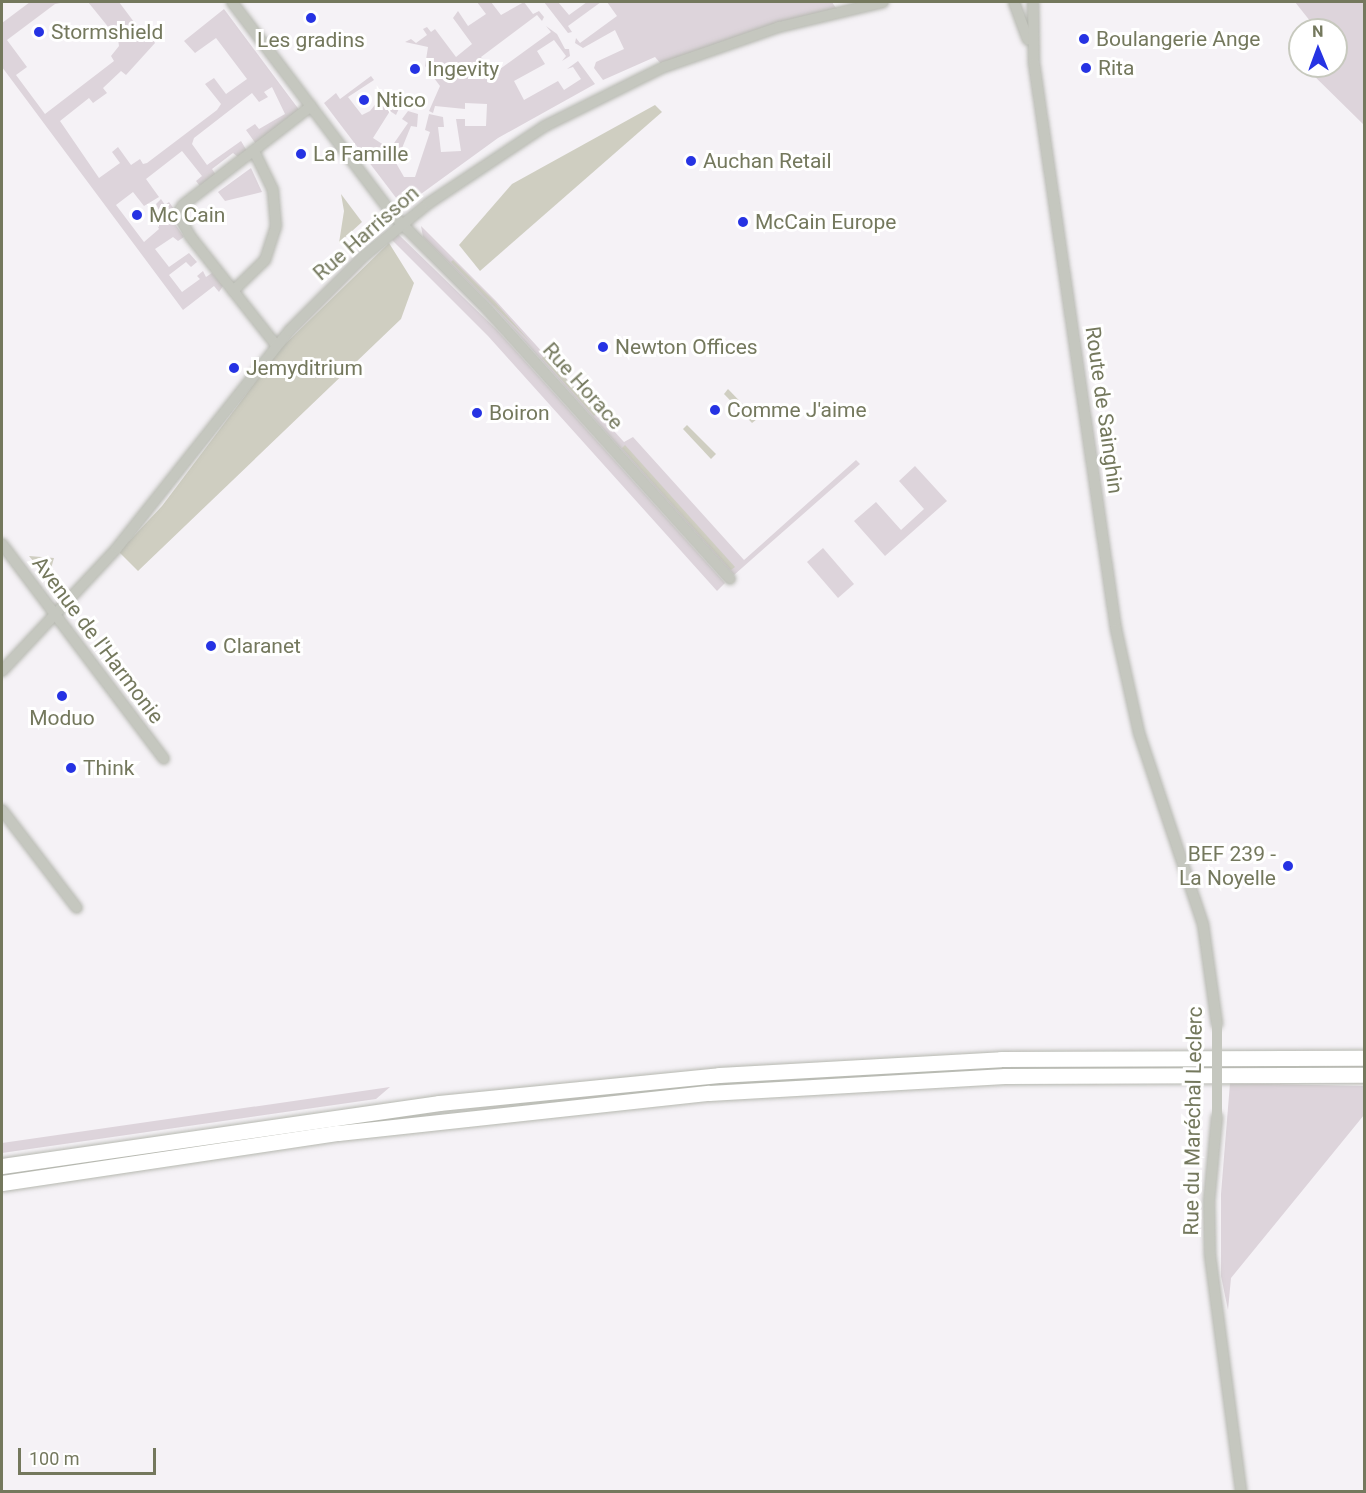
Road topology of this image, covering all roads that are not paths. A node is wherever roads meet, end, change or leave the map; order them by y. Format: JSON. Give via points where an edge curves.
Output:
{"nodes":[{"id":1,"x":232,"y":2,"type":"edge"},
{"id":2,"x":883,"y":2,"type":"edge"},
{"id":3,"x":1014,"y":2,"type":"edge"},
{"id":4,"x":1034,"y":2,"type":"edge"},
{"id":5,"x":863,"y":4,"type":"edge"},
{"id":6,"x":1034,"y":63,"type":"junction"},
{"id":7,"x":311,"y":106,"type":"junction"},
{"id":8,"x":254,"y":151,"type":"junction"},
{"id":9,"x":402,"y":224,"type":"junction"},
{"id":10,"x":233,"y":291,"type":"junction"},
{"id":11,"x":276,"y":345,"type":"junction"},
{"id":12,"x":2,"y":544,"type":"edge"},
{"id":13,"x":730,"y":579,"type":"dead end"},
{"id":14,"x":55,"y":615,"type":"junction"},
{"id":15,"x":2,"y":671,"type":"edge"},
{"id":16,"x":164,"y":759,"type":"dead end"},
{"id":17,"x":1147,"y":759,"type":"joint"},
{"id":18,"x":2,"y":810,"type":"edge"},
{"id":19,"x":77,"y":908,"type":"dead end"},
{"id":20,"x":1365,"y":1058,"type":"edge"},
{"id":21,"x":1365,"y":1075,"type":"edge"},
{"id":22,"x":2,"y":1166,"type":"edge"},
{"id":23,"x":2,"y":1183,"type":"edge"},
{"id":24,"x":1241,"y":1491,"type":"edge"}],
"edges":[{"from":1,"to":7,"type":"street","name":"Rue Horace"},
{"from":2,"to":5,"type":"street","name":"Rue Harrisson"},
{"from":3,"to":6,"type":"street","name":"Route de Sainghin"},
{"from":4,"to":6,"type":"street","name":"Route de Sainghin"},
{"from":5,"to":9,"type":"street","name":"Rue Harrisson","via":[[727,43],[623,86],[500,153]]},
{"from":6,"to":17,"type":"street","name":"Route de Sainghin","via":[[1112,602]]},
{"from":7,"to":8,"type":"street"},
{"from":7,"to":9,"type":"street","name":"Rue Horace"},
{"from":8,"to":10,"type":"street","via":[[273,190],[276,226],[265,260]]},
{"from":8,"to":10,"type":"street","via":[[183,205],[178,213],[180,223]]},
{"from":9,"to":11,"type":"street","name":"Rue Harrisson"},
{"from":9,"to":13,"type":"street","name":"Rue Horace","via":[[487,309]]},
{"from":10,"to":11,"type":"street"},
{"from":11,"to":14,"type":"street","name":"Rue Harrisson","via":[[146,513]]},
{"from":12,"to":14,"type":"street","name":"Avenue de l'Harmonie"},
{"from":14,"to":15,"type":"street","name":"Rue Harrisson"},
{"from":14,"to":16,"type":"street","name":"Avenue de l'Harmonie"},
{"from":17,"to":24,"type":"street","name":"Rue du Maréchal Leclerc","bridge":true,"via":[[1203,924],[1217,1024],[1210,1255]]},
{"from":18,"to":19,"type":"street"},
{"from":20,"to":22,"type":"highway","via":[[1001,1059],[689,1078],[380,1111]]},
{"from":21,"to":23,"type":"highway","via":[[1005,1076],[709,1093],[338,1133]]}]}
